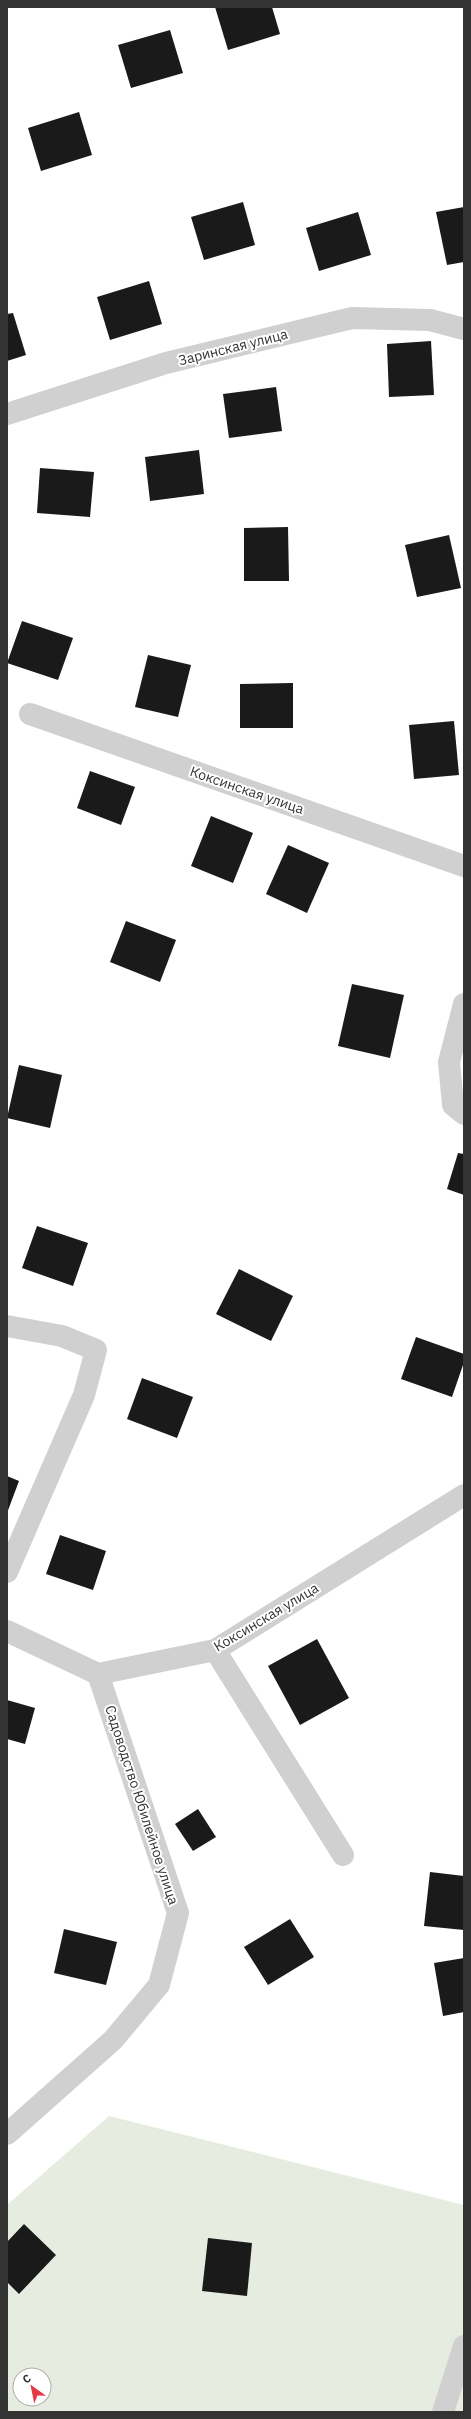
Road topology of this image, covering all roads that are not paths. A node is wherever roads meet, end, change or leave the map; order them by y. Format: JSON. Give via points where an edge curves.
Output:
{"nodes":[{"id":1,"x":464,"y":329,"type":"edge"},
{"id":2,"x":7,"y":414,"type":"edge"},
{"id":3,"x":30,"y":714,"type":"dead end"},
{"id":4,"x":464,"y":866,"type":"edge"},
{"id":5,"x":464,"y":1004,"type":"edge"},
{"id":6,"x":464,"y":1114,"type":"edge"},
{"id":7,"x":7,"y":1326,"type":"edge"},
{"id":8,"x":464,"y":1495,"type":"edge"},
{"id":9,"x":7,"y":1572,"type":"edge"},
{"id":10,"x":7,"y":1632,"type":"edge"},
{"id":11,"x":215,"y":1650,"type":"junction"},
{"id":12,"x":98,"y":1674,"type":"junction"},
{"id":13,"x":343,"y":1855,"type":"dead end"},
{"id":14,"x":7,"y":2134,"type":"edge"},
{"id":15,"x":464,"y":2346,"type":"edge"},
{"id":16,"x":442,"y":2412,"type":"edge"}],
"edges":[{"from":1,"to":2,"type":"street","name":"Заринская улица","via":[[430,320],[352,318],[166,363]]},
{"from":3,"to":4,"type":"street","name":"Коксинская улица"},
{"from":5,"to":6,"type":"street","via":[[449,1062],[454,1104]]},
{"from":7,"to":9,"type":"street","via":[[62,1336],[96,1350],[84,1395]]},
{"from":8,"to":11,"type":"street","name":"Коксинская улица"},
{"from":10,"to":12,"type":"street"},
{"from":11,"to":12,"type":"street","name":"Коксинская улица"},
{"from":11,"to":13,"type":"street"},
{"from":12,"to":14,"type":"street","name":"Садоводство Юбилейное улица","via":[[178,1913],[159,1985],[113,2040]]},
{"from":15,"to":16,"type":"street"}]}
